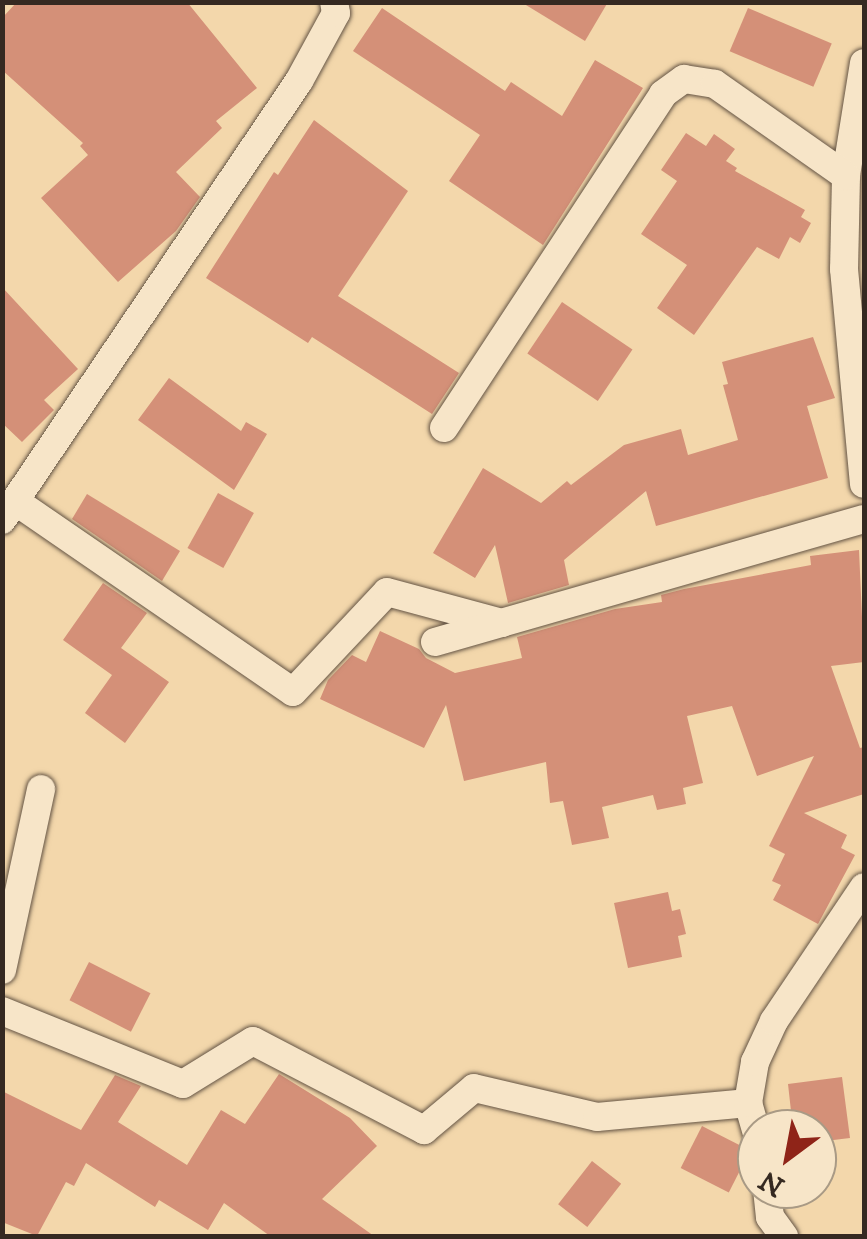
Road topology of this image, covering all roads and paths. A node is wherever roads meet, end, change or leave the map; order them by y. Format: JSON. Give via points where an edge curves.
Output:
{"nodes":[{"id":1,"x":334,"y":2,"type":"edge"},
{"id":2,"x":864,"y":63,"type":"edge"},
{"id":3,"x":846,"y":176,"type":"junction"},
{"id":4,"x":444,"y":428,"type":"dead end"},
{"id":5,"x":864,"y":484,"type":"edge"},
{"id":6,"x":8,"y":511,"type":"edge"},
{"id":7,"x":864,"y":519,"type":"edge"},
{"id":8,"x":502,"y":622,"type":"junction"},
{"id":9,"x":435,"y":642,"type":"dead end"},
{"id":10,"x":41,"y":789,"type":"dead end"},
{"id":11,"x":864,"y":887,"type":"edge"},
{"id":12,"x":2,"y":970,"type":"edge"},
{"id":13,"x":2,"y":1011,"type":"edge"},
{"id":14,"x":748,"y":1103,"type":"junction"},
{"id":15,"x":750,"y":1109,"type":"edge"},
{"id":16,"x":769,"y":1209,"type":"edge"},
{"id":17,"x":784,"y":1236,"type":"edge"}],
"edges":[{"from":1,"to":6,"type":"street","via":[[336,13],[299,81]]},
{"from":2,"to":3,"type":"street"},
{"from":3,"to":4,"type":"street","via":[[715,84],[684,80],[663,94]]},
{"from":3,"to":5,"type":"street","via":[[844,269]]},
{"from":6,"to":8,"type":"street","via":[[292,692],[388,592]]},
{"from":7,"to":8,"type":"street"},
{"from":8,"to":9,"type":"street"},
{"from":10,"to":12,"type":"street"},
{"from":11,"to":14,"type":"street","via":[[774,1021],[754,1062]]},
{"from":13,"to":14,"type":"street","via":[[183,1084],[253,1041],[424,1130],[474,1088],[597,1117]]},
{"from":14,"to":15,"type":"street"},
{"from":16,"to":17,"type":"street"}]}
